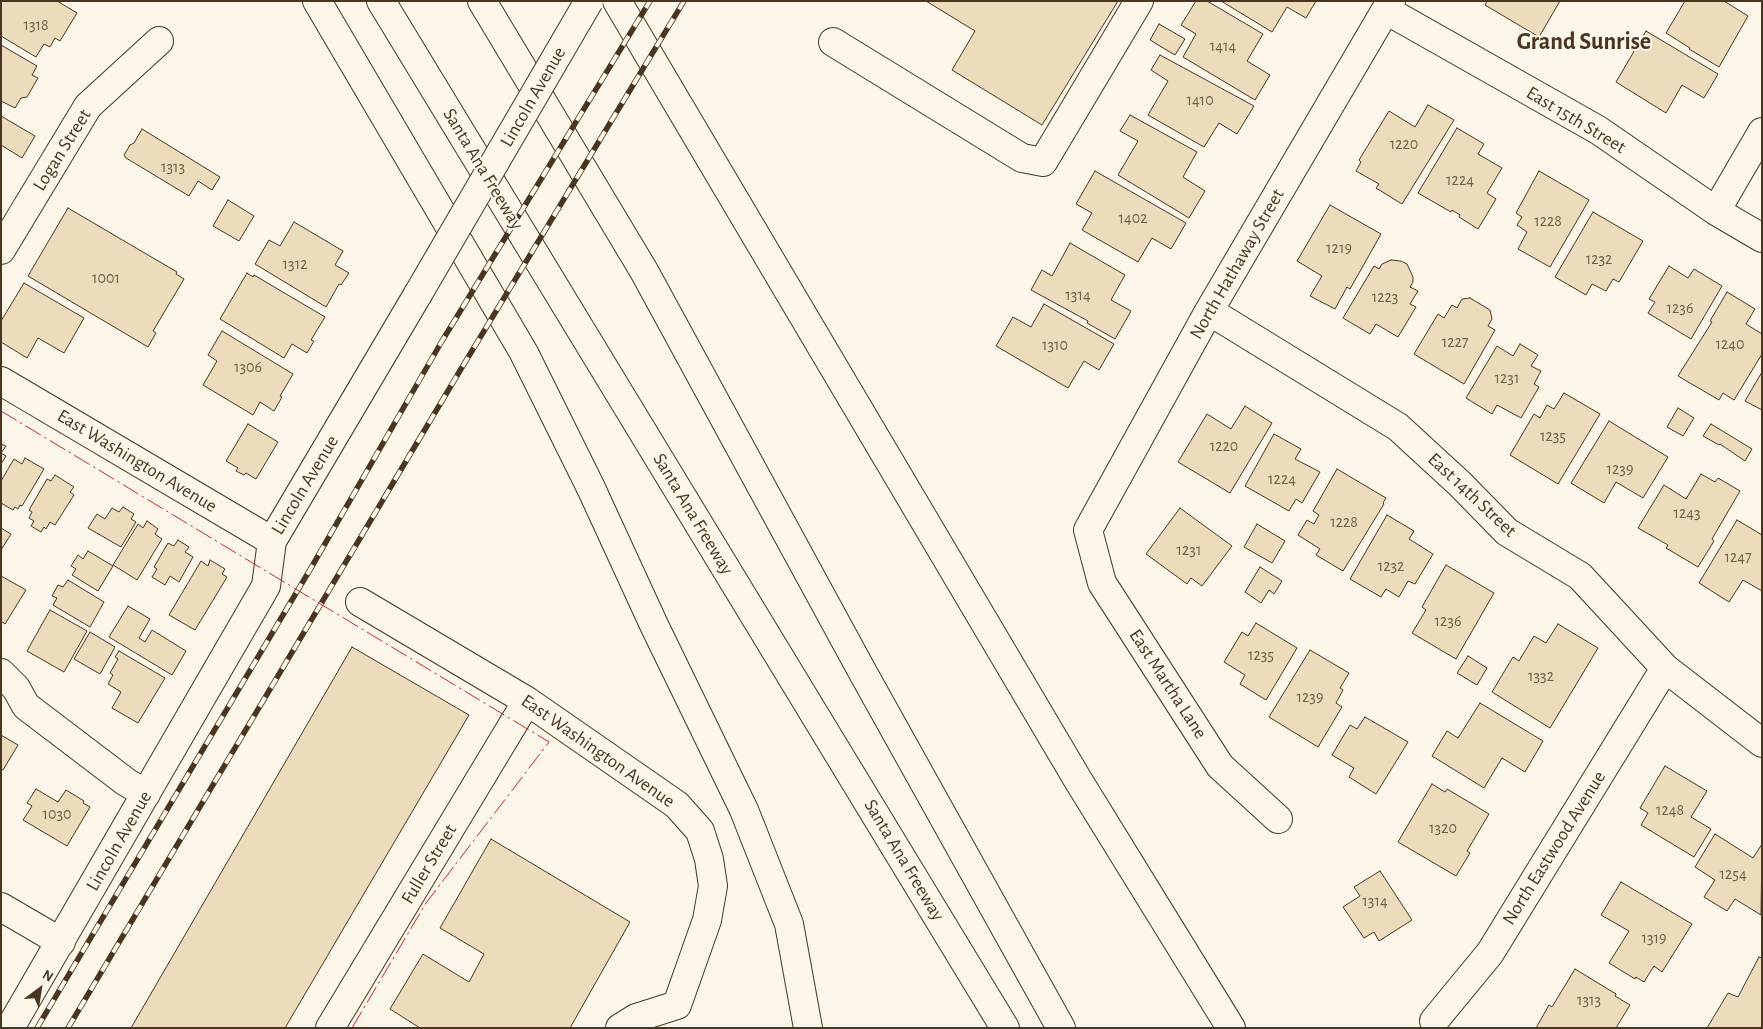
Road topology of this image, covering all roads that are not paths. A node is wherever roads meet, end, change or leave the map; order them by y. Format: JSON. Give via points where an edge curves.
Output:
{"nodes":[{"id":1,"x":318,"y":1,"type":"edge"},
{"id":2,"x":381,"y":1,"type":"edge"},
{"id":3,"x":482,"y":1,"type":"edge"},
{"id":4,"x":589,"y":1,"type":"edge"},
{"id":5,"x":617,"y":1,"type":"edge"},
{"id":6,"x":1138,"y":1,"type":"edge"},
{"id":7,"x":1389,"y":6,"type":"edge"},
{"id":8,"x":159,"y":41,"type":"dead end"},
{"id":9,"x":833,"y":42,"type":"dead end"},
{"id":10,"x":1762,"y":132,"type":"edge"},
{"id":11,"x":1716,"y":211,"type":"junction"},
{"id":12,"x":1762,"y":238,"type":"edge"},
{"id":13,"x":1,"y":250,"type":"edge"},
{"id":14,"x":1209,"y":311,"type":"junction"},
{"id":15,"x":1,"y":381,"type":"edge"},
{"id":16,"x":1088,"y":530,"type":"joint"},
{"id":17,"x":272,"y":541,"type":"junction"},
{"id":18,"x":360,"y":602,"type":"dead end"},
{"id":19,"x":1665,"y":668,"type":"junction"},
{"id":20,"x":1,"y":673,"type":"edge"},
{"id":21,"x":527,"y":701,"type":"junction"},
{"id":22,"x":1762,"y":743,"type":"edge"},
{"id":23,"x":146,"y":794,"type":"junction"},
{"id":24,"x":1278,"y":819,"type":"dead end"},
{"id":25,"x":1,"y":907,"type":"edge"},
{"id":26,"x":61,"y":942,"type":"junction"},
{"id":27,"x":1434,"y":1020,"type":"dead end"},
{"id":28,"x":10,"y":1028,"type":"edge"},
{"id":29,"x":330,"y":1028,"type":"edge"},
{"id":30,"x":620,"y":1028,"type":"edge"},
{"id":31,"x":808,"y":1028,"type":"edge"},
{"id":32,"x":1005,"y":1028,"type":"edge"},
{"id":33,"x":1061,"y":1028,"type":"edge"},
{"id":34,"x":1231,"y":1028,"type":"edge"}],
"edges":[{"from":1,"to":31,"type":"main road","via":[[524,353],[591,488],[744,810],[789,924]]},
{"from":2,"to":32,"type":"main road","name":"Santa Ana Freeway"},
{"from":3,"to":33,"type":"main road","via":[[644,271]]},
{"from":4,"to":17,"type":"main road","name":"Lincoln Avenue","bridge":true},
{"from":5,"to":34,"type":"main road","via":[[1073,772]]},
{"from":6,"to":9,"type":"main road","via":[[1043,162],[1022,158]]},
{"from":7,"to":11,"type":"main road","name":"East 15th Street","via":[[1598,130]]},
{"from":7,"to":14,"type":"main road","name":"North Hathaway Street"},
{"from":8,"to":13,"type":"main road","name":"Logan Street","via":[[88,106]]},
{"from":10,"to":11,"type":"main road"},
{"from":11,"to":12,"type":"main road","name":"East 15th Street"},
{"from":14,"to":16,"type":"main road","name":"North Hathaway Street"},
{"from":14,"to":19,"type":"main road","name":"East 14th Street","via":[[1398,427],[1508,532],[1580,576]]},
{"from":15,"to":17,"type":"main road","name":"East Washington Avenue"},
{"from":16,"to":24,"type":"main road","name":"East Martha Lane","via":[[1102,583],[1220,766]]},
{"from":17,"to":23,"type":"main road","name":"Lincoln Avenue","via":[[266,586]]},
{"from":18,"to":21,"type":"main road","name":"East Washington Avenue"},
{"from":19,"to":22,"type":"main road","name":"East 14th Street"},
{"from":19,"to":27,"type":"main road","name":"North Eastwood Avenue","via":[[1490,953]]},
{"from":20,"to":23,"type":"main road","via":[[16,688],[26,706]]},
{"from":21,"to":29,"type":"main road","name":"Fuller Street"},
{"from":21,"to":30,"type":"main road","name":"East Washington Avenue","via":[[677,805],[700,831],[708,859],[712,886],[707,920],[677,1005],[636,1018]]},
{"from":23,"to":26,"type":"main road","name":"Lincoln Avenue"},
{"from":25,"to":26,"type":"main road"},
{"from":26,"to":28,"type":"main road","name":"Lincoln Avenue"}]}
